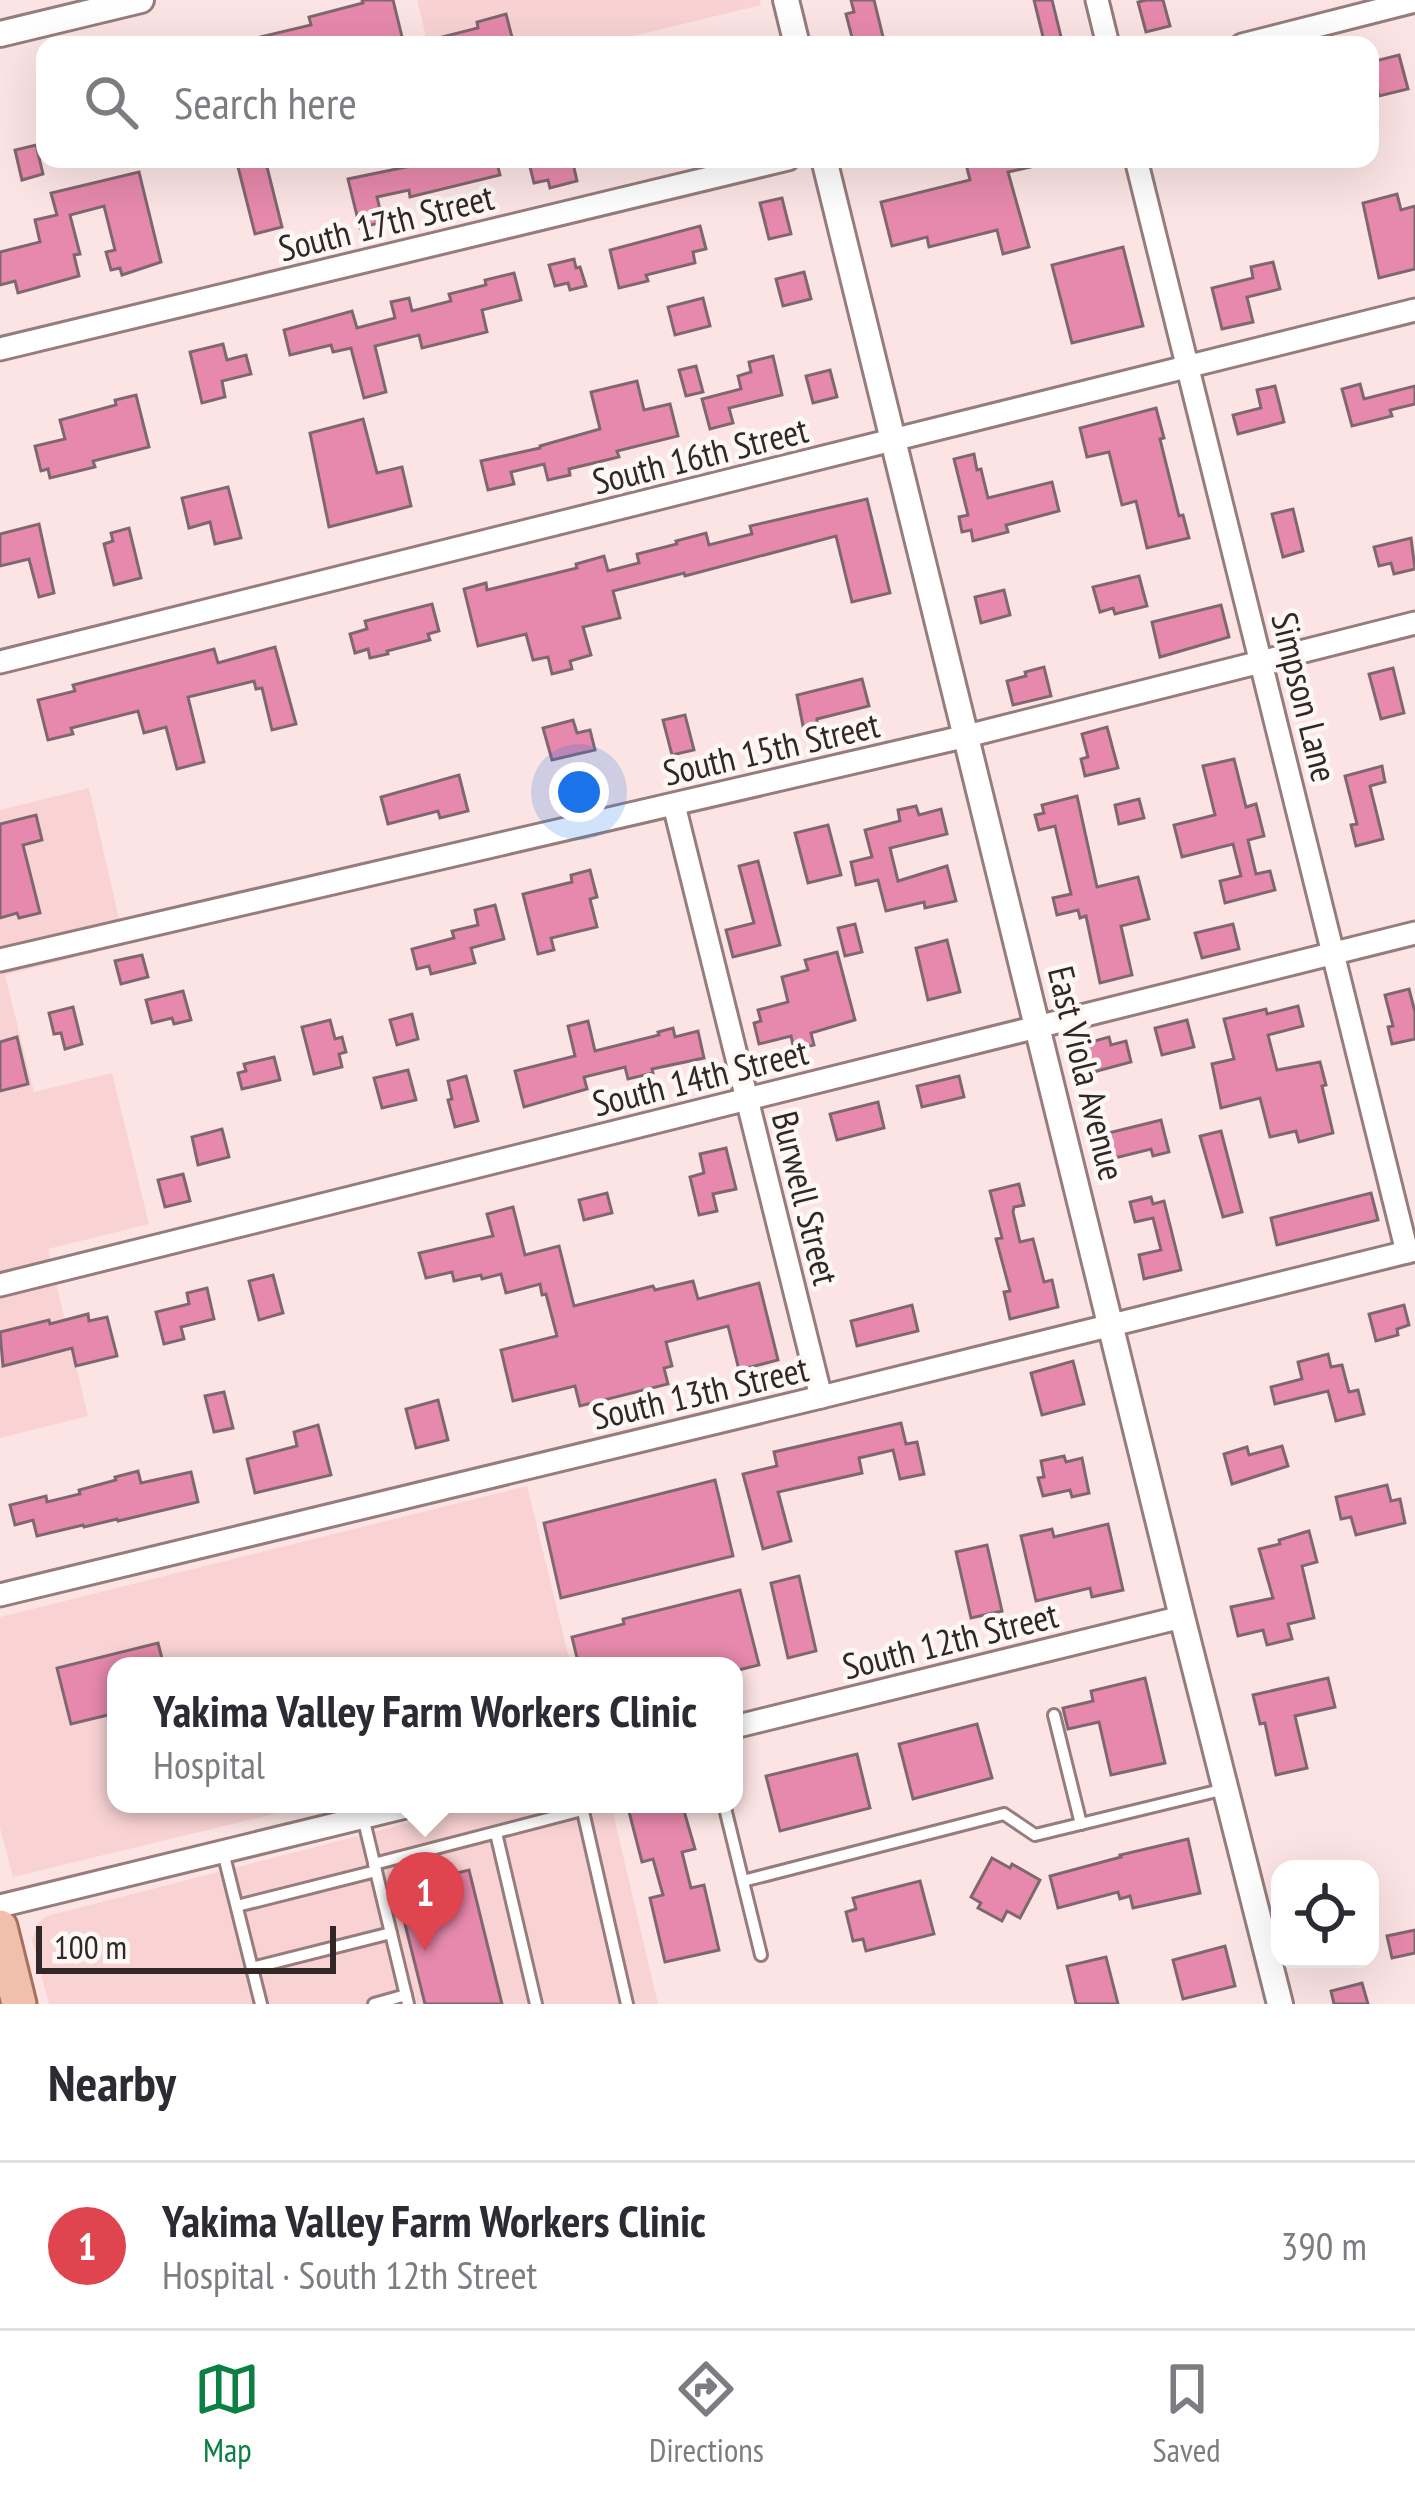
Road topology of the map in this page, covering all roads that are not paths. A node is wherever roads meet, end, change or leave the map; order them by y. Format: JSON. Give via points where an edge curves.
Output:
{"nodes":[{"id":1,"x":142,"y":0,"type":"edge"},
{"id":2,"x":786,"y":0,"type":"edge"},
{"id":3,"x":1097,"y":0,"type":"edge"},
{"id":4,"x":1415,"y":1,"type":"edge"},
{"id":5,"x":0,"y":34,"type":"edge"},
{"id":6,"x":794,"y":36,"type":"edge"},
{"id":7,"x":1106,"y":36,"type":"edge"},
{"id":8,"x":1277,"y":36,"type":"edge"},
{"id":9,"x":751,"y":168,"type":"edge"},
{"id":10,"x":826,"y":168,"type":"edge"},
{"id":11,"x":1138,"y":168,"type":"edge"},
{"id":12,"x":1415,"y":310,"type":"edge"},
{"id":13,"x":0,"y":349,"type":"edge"},
{"id":14,"x":1189,"y":367,"type":"junction"},
{"id":15,"x":895,"y":441,"type":"junction"},
{"id":16,"x":1415,"y":623,"type":"edge"},
{"id":17,"x":0,"y":662,"type":"edge"},
{"id":18,"x":1262,"y":662,"type":"junction"},
{"id":19,"x":967,"y":736,"type":"junction"},
{"id":20,"x":674,"y":805,"type":"junction"},
{"id":21,"x":1415,"y":933,"type":"edge"},
{"id":22,"x":1334,"y":953,"type":"junction"},
{"id":23,"x":0,"y":960,"type":"edge"},
{"id":24,"x":1038,"y":1027,"type":"junction"},
{"id":25,"x":747,"y":1100,"type":"junction"},
{"id":26,"x":1411,"y":1251,"type":"edge"},
{"id":27,"x":0,"y":1285,"type":"edge"},
{"id":28,"x":1111,"y":1326,"type":"junction"},
{"id":29,"x":821,"y":1397,"type":"junction"},
{"id":30,"x":0,"y":1595,"type":"edge"},
{"id":31,"x":1182,"y":1617,"type":"junction"},
{"id":32,"x":1054,"y":1715,"type":"dead end"},
{"id":33,"x":743,"y":1725,"type":"edge"},
{"id":34,"x":1225,"y":1789,"type":"junction"},
{"id":35,"x":380,"y":1813,"type":"edge"},
{"id":36,"x":562,"y":1813,"type":"edge"},
{"id":37,"x":583,"y":1813,"type":"edge"},
{"id":38,"x":726,"y":1813,"type":"edge"},
{"id":39,"x":363,"y":1817,"type":"junction"},
{"id":40,"x":1082,"y":1824,"type":"junction"},
{"id":41,"x":496,"y":1833,"type":"junction"},
{"id":42,"x":223,"y":1852,"type":"junction"},
{"id":43,"x":375,"y":1868,"type":"junction"},
{"id":44,"x":743,"y":1880,"type":"junction"},
{"id":45,"x":0,"y":1906,"type":"edge"},
{"id":46,"x":237,"y":1906,"type":"junction"},
{"id":47,"x":0,"y":1927,"type":"edge"},
{"id":48,"x":391,"y":1933,"type":"junction"},
{"id":49,"x":760,"y":1955,"type":"dead end"},
{"id":50,"x":252,"y":1968,"type":"junction"},
{"id":51,"x":407,"y":2000,"type":"edge"},
{"id":52,"x":19,"y":2004,"type":"edge"},
{"id":53,"x":261,"y":2004,"type":"edge"},
{"id":54,"x":374,"y":2004,"type":"edge"},
{"id":55,"x":536,"y":2004,"type":"edge"},
{"id":56,"x":627,"y":2004,"type":"edge"},
{"id":57,"x":1280,"y":2004,"type":"edge"}],
"edges":[{"from":1,"to":5,"type":"street"},
{"from":2,"to":6,"type":"street"},
{"from":3,"to":7,"type":"street"},
{"from":4,"to":8,"type":"street"},
{"from":9,"to":13,"type":"street","name":"South 17th Street"},
{"from":10,"to":15,"type":"street","name":"East Viola Avenue"},
{"from":11,"to":14,"type":"street","name":"Simpson Lane"},
{"from":12,"to":14,"type":"street","name":"South 16th Street"},
{"from":14,"to":15,"type":"street","name":"South 16th Street"},
{"from":14,"to":18,"type":"street","name":"Simpson Lane"},
{"from":15,"to":17,"type":"street","name":"South 16th Street"},
{"from":15,"to":19,"type":"street","name":"East Viola Avenue"},
{"from":16,"to":18,"type":"street","name":"South 15th Street"},
{"from":18,"to":19,"type":"street","name":"South 15th Street"},
{"from":18,"to":22,"type":"street","name":"Simpson Lane"},
{"from":19,"to":20,"type":"street","name":"South 15th Street"},
{"from":19,"to":24,"type":"street","name":"East Viola Avenue"},
{"from":20,"to":23,"type":"street","name":"South 15th Street"},
{"from":20,"to":25,"type":"street","name":"Burwell Street"},
{"from":21,"to":22,"type":"street","name":"South 14th Street"},
{"from":22,"to":24,"type":"street","name":"South 14th Street"},
{"from":22,"to":26,"type":"street","name":"Simpson Lane"},
{"from":24,"to":25,"type":"street","name":"South 14th Street"},
{"from":24,"to":28,"type":"street","name":"East Viola Avenue"},
{"from":25,"to":27,"type":"street","name":"South 14th Street"},
{"from":25,"to":29,"type":"street","name":"Burwell Street"},
{"from":26,"to":28,"type":"street","name":"South 13th Street"},
{"from":28,"to":29,"type":"street","name":"South 13th Street"},
{"from":28,"to":31,"type":"street","name":"East Viola Avenue"},
{"from":29,"to":30,"type":"street","name":"South 13th Street"},
{"from":31,"to":33,"type":"street","name":"South 12th Street"},
{"from":31,"to":34,"type":"street","name":"East Viola Avenue"},
{"from":32,"to":40,"type":"lane"},
{"from":34,"to":40,"type":"lane"},
{"from":34,"to":57,"type":"street","name":"East Viola Avenue"},
{"from":35,"to":39,"type":"street"},
{"from":36,"to":41,"type":"lane"},
{"from":37,"to":56,"type":"lane"},
{"from":38,"to":44,"type":"lane"},
{"from":39,"to":42,"type":"street"},
{"from":39,"to":43,"type":"lane"},
{"from":40,"to":44,"type":"lane","via":[[1035,1835],[1004,1814]]},
{"from":41,"to":43,"type":"lane"},
{"from":41,"to":55,"type":"lane"},
{"from":42,"to":45,"type":"street"},
{"from":42,"to":46,"type":"lane"},
{"from":43,"to":46,"type":"lane"},
{"from":43,"to":48,"type":"lane"},
{"from":44,"to":49,"type":"lane"},
{"from":46,"to":50,"type":"lane"},
{"from":47,"to":52,"type":"main road"},
{"from":48,"to":50,"type":"lane"},
{"from":48,"to":51,"type":"lane"},
{"from":50,"to":53,"type":"lane"},
{"from":51,"to":54,"type":"lane"}]}
